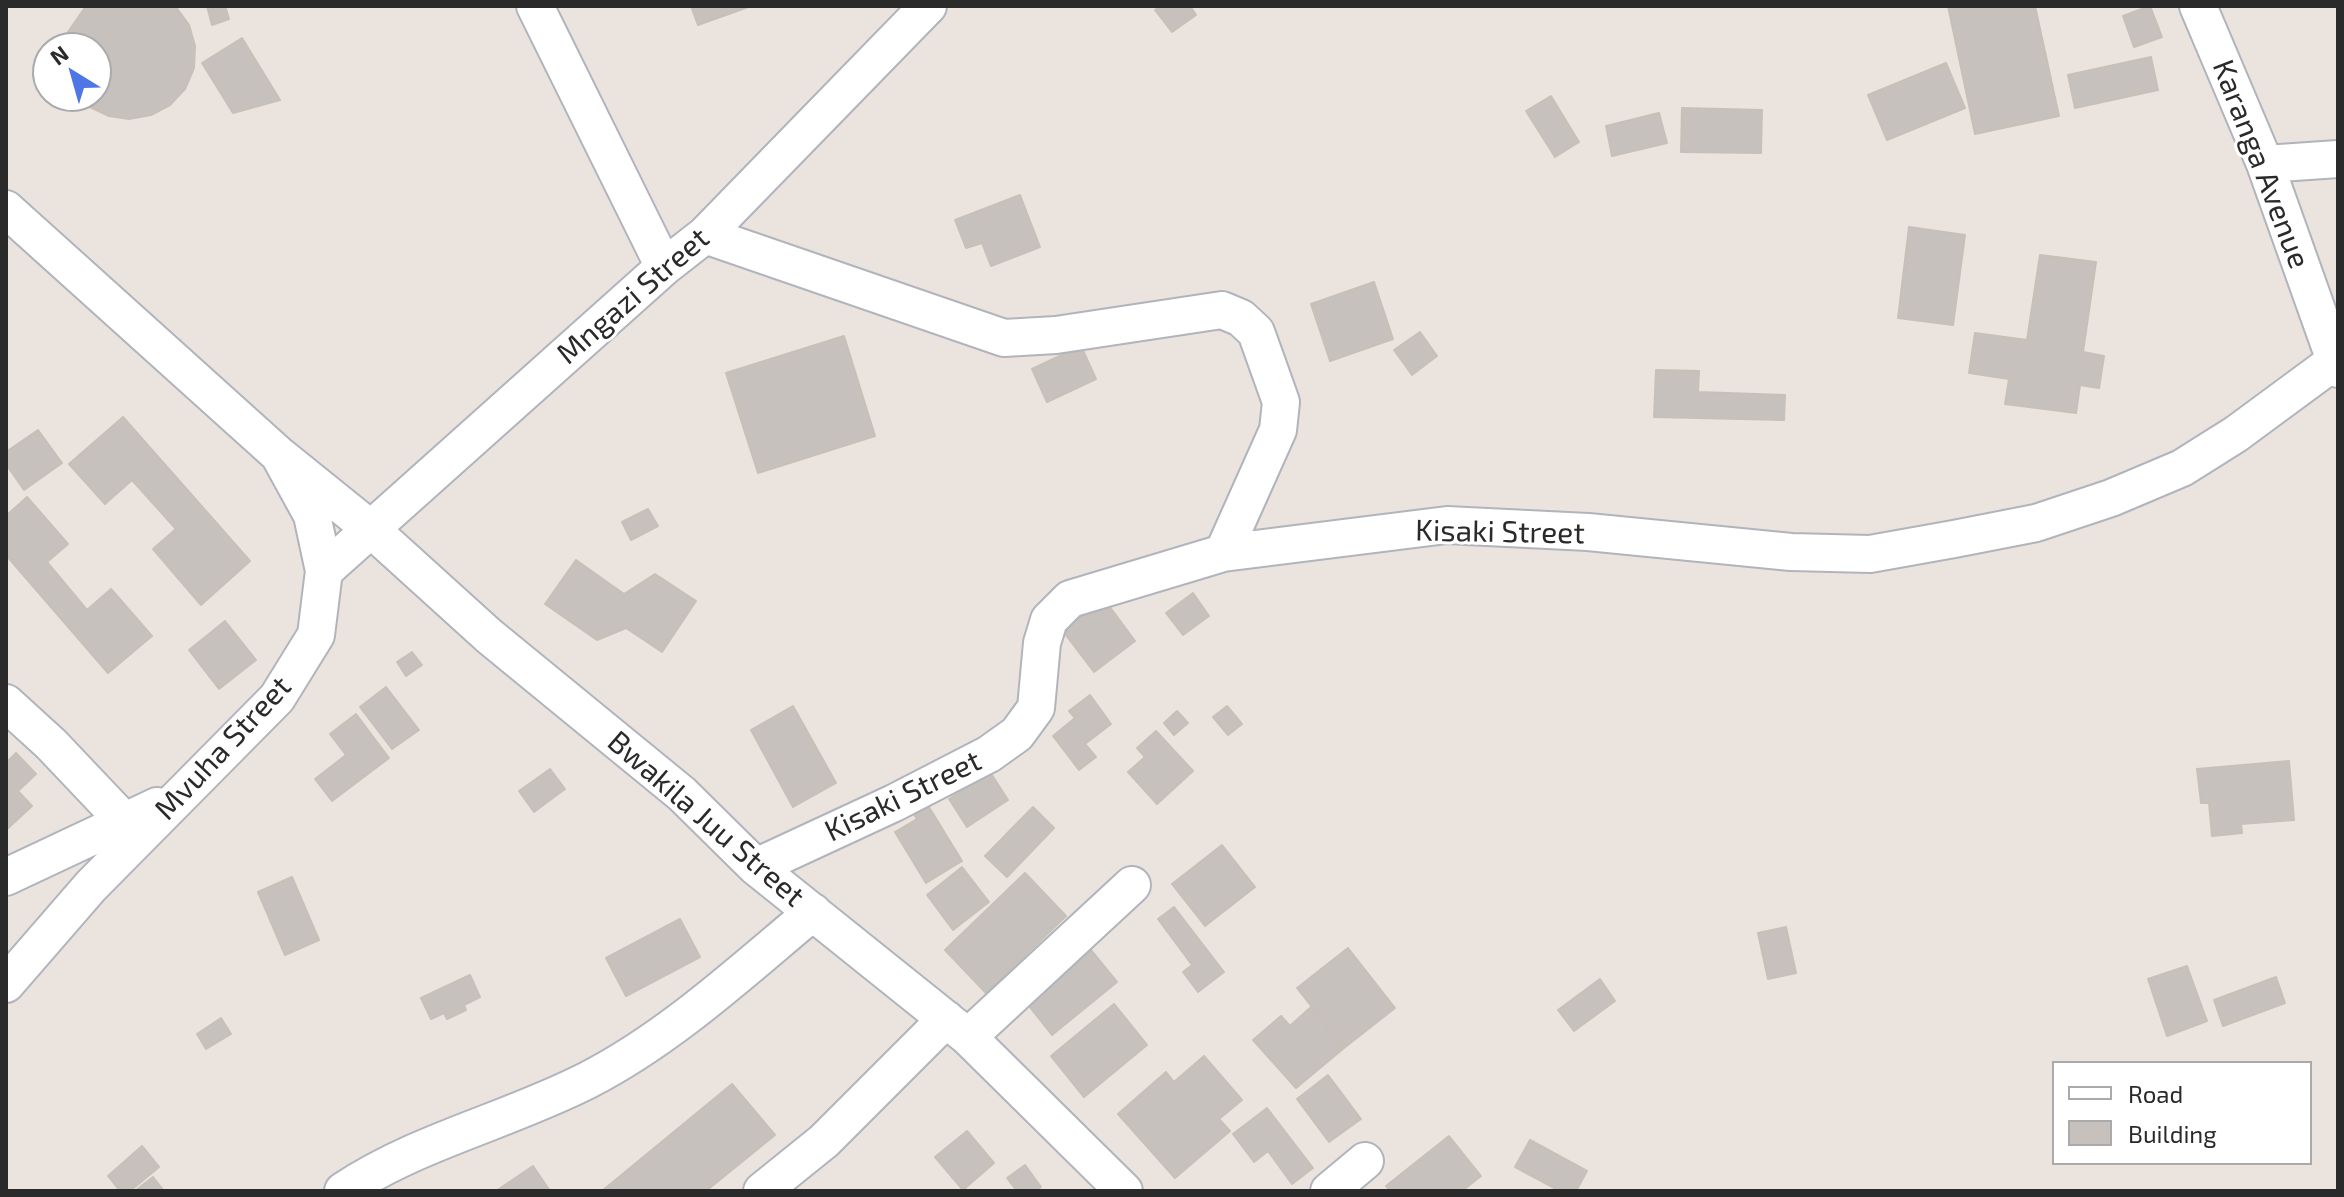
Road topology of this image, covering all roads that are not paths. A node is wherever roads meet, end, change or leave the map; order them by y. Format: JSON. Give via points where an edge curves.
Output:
{"nodes":[{"id":1,"x":535,"y":6,"type":"edge"},
{"id":2,"x":928,"y":6,"type":"edge"},
{"id":3,"x":2198,"y":6,"type":"edge"},
{"id":4,"x":2338,"y":159,"type":"edge"},
{"id":5,"x":2265,"y":164,"type":"junction"},
{"id":6,"x":6,"y":209,"type":"edge"},
{"id":7,"x":705,"y":235,"type":"junction"},
{"id":8,"x":664,"y":267,"type":"junction"},
{"id":9,"x":2337,"y":365,"type":"edge"},
{"id":10,"x":279,"y":455,"type":"junction"},
{"id":11,"x":372,"y":530,"type":"junction"},
{"id":12,"x":1223,"y":553,"type":"junction"},
{"id":13,"x":324,"y":571,"type":"junction"},
{"id":14,"x":6,"y":703,"type":"edge"},
{"id":15,"x":184,"y":793,"type":"junction"},
{"id":16,"x":125,"y":822,"type":"junction"},
{"id":17,"x":756,"y":867,"type":"junction"},
{"id":18,"x":6,"y":877,"type":"edge"},
{"id":19,"x":1132,"y":885,"type":"dead end"},
{"id":20,"x":813,"y":912,"type":"junction"},
{"id":21,"x":6,"y":984,"type":"edge"},
{"id":22,"x":957,"y":1028,"type":"junction"},
{"id":23,"x":1365,"y":1161,"type":"dead end"},
{"id":24,"x":343,"y":1191,"type":"edge"},
{"id":25,"x":762,"y":1191,"type":"edge"},
{"id":26,"x":1124,"y":1191,"type":"edge"},
{"id":27,"x":1329,"y":1191,"type":"edge"}],
"edges":[{"from":1,"to":8,"type":"street"},
{"from":2,"to":7,"type":"street","name":"Mngazi Street"},
{"from":3,"to":5,"type":"street","name":"Karanga Avenue"},
{"from":4,"to":5,"type":"street"},
{"from":5,"to":9,"type":"street","name":"Karanga Avenue"},
{"from":6,"to":10,"type":"street","name":"Mvuha Street"},
{"from":7,"to":8,"type":"street","name":"Mngazi Street"},
{"from":7,"to":12,"type":"street","via":[[1004,338],[1222,310],[1241,318],[1256,332],[1281,402],[1278,430]]},
{"from":8,"to":11,"type":"street","name":"Mngazi Street"},
{"from":9,"to":12,"type":"street","name":"Kisaki Street","via":[[2182,468],[2111,498],[2036,523],[1870,554],[1447,525]]},
{"from":10,"to":11,"type":"street","name":"Bwakila Juu Street"},
{"from":10,"to":13,"type":"street","name":"Mvuha Street","via":[[312,515]]},
{"from":11,"to":13,"type":"street","name":"Mngazi Street"},
{"from":11,"to":17,"type":"street","name":"Bwakila Juu Street","via":[[489,636],[682,794]]},
{"from":12,"to":17,"type":"street","name":"Kisaki Street","via":[[1070,599],[1049,620],[1036,708],[1017,734],[894,803]]},
{"from":13,"to":15,"type":"street","name":"Mvuha Street","via":[[316,635],[277,698]]},
{"from":14,"to":16,"type":"street"},
{"from":15,"to":16,"type":"street"},
{"from":15,"to":21,"type":"street","name":"Mvuha Street","via":[[91,886]]},
{"from":16,"to":18,"type":"street"},
{"from":17,"to":20,"type":"street","name":"Bwakila Juu Street"},
{"from":19,"to":22,"type":"street"},
{"from":20,"to":22,"type":"street","name":"Bwakila Juu Street"},
{"from":20,"to":24,"type":"street","via":[[658,1036],[591,1079],[398,1159]]},
{"from":22,"to":25,"type":"street"},
{"from":22,"to":26,"type":"street","name":"Bwakila Juu Street"},
{"from":23,"to":27,"type":"street"}]}
